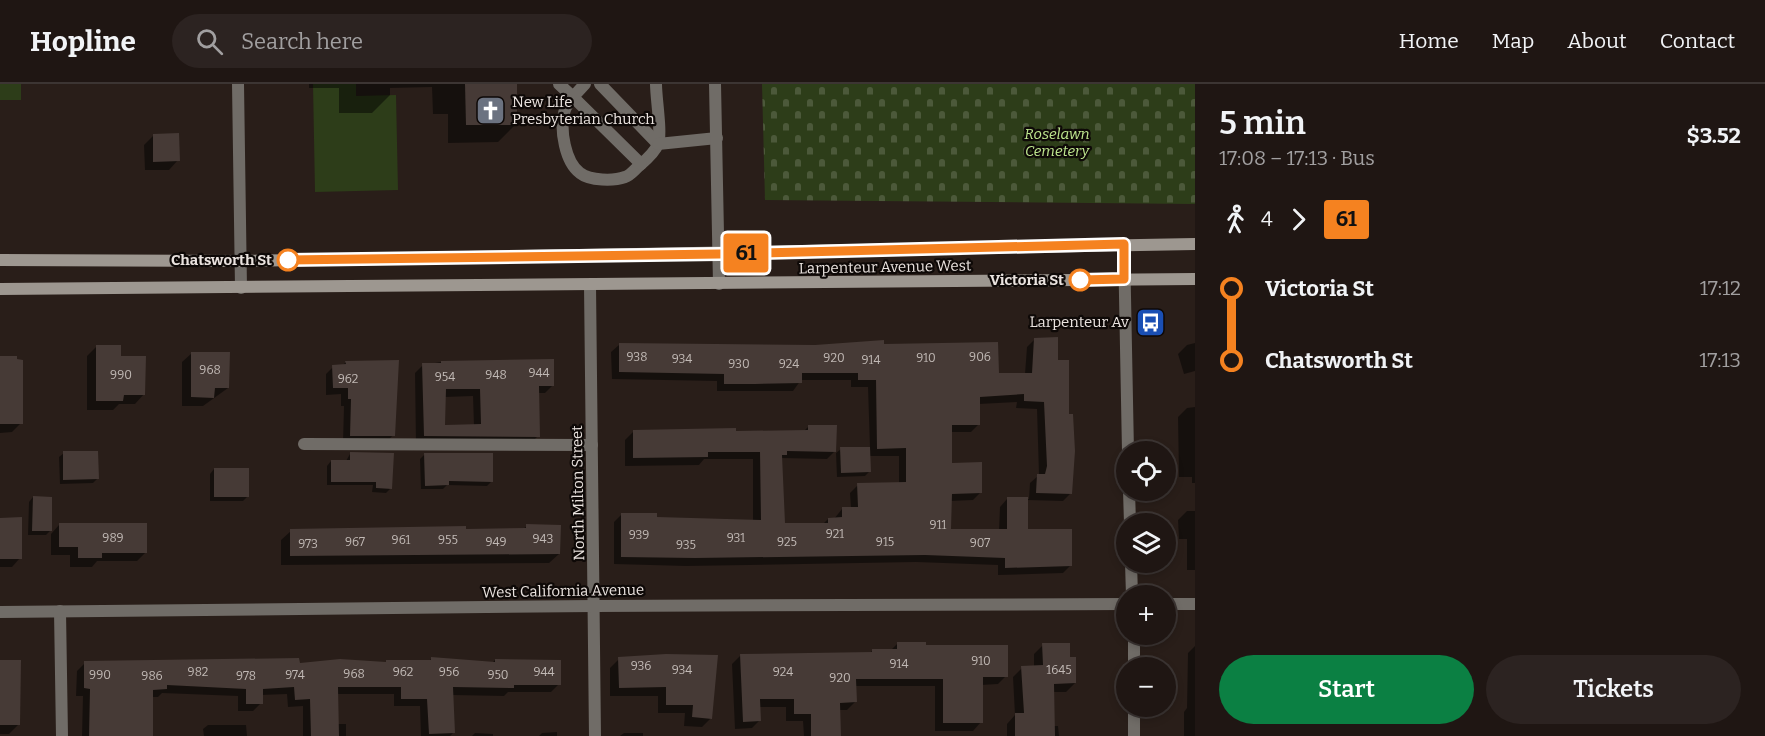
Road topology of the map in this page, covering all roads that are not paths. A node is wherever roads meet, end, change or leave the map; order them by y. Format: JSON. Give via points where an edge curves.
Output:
{"nodes":[{"id":1,"x":238,"y":84,"type":"edge"},
{"id":2,"x":559,"y":84,"type":"edge"},
{"id":3,"x":585,"y":84,"type":"edge"},
{"id":4,"x":600,"y":84,"type":"edge"},
{"id":5,"x":656,"y":84,"type":"edge"},
{"id":6,"x":715,"y":84,"type":"edge"},
{"id":7,"x":573,"y":97,"type":"junction"},
{"id":8,"x":717,"y":138,"type":"junction"},
{"id":9,"x":658,"y":144,"type":"junction"},
{"id":10,"x":641,"y":164,"type":"junction"},
{"id":11,"x":1124,"y":244,"type":"junction"},
{"id":12,"x":1195,"y":244,"type":"edge"},
{"id":13,"x":719,"y":254,"type":"junction"},
{"id":14,"x":0,"y":260,"type":"edge"},
{"id":15,"x":241,"y":261,"type":"junction"},
{"id":16,"x":1124,"y":279,"type":"junction"},
{"id":17,"x":1195,"y":279,"type":"edge"},
{"id":18,"x":719,"y":284,"type":"junction"},
{"id":19,"x":590,"y":285,"type":"junction"},
{"id":20,"x":241,"y":288,"type":"junction"},
{"id":21,"x":0,"y":289,"type":"edge"},
{"id":22,"x":1128,"y":441,"type":"edge"},
{"id":23,"x":304,"y":444,"type":"dead end"},
{"id":24,"x":592,"y":445,"type":"junction"},
{"id":25,"x":1195,"y":603,"type":"edge"},
{"id":26,"x":1116,"y":604,"type":"edge"},
{"id":27,"x":1176,"y":604,"type":"edge"},
{"id":28,"x":594,"y":606,"type":"junction"},
{"id":29,"x":60,"y":611,"type":"junction"},
{"id":30,"x":0,"y":612,"type":"edge"},
{"id":31,"x":1134,"y":717,"type":"edge"},
{"id":32,"x":62,"y":736,"type":"edge"},
{"id":33,"x":595,"y":736,"type":"edge"},
{"id":34,"x":1134,"y":736,"type":"edge"}],
"edges":[{"from":1,"to":15,"type":"street"},
{"from":2,"to":7,"type":"street"},
{"from":3,"to":7,"type":"street"},
{"from":4,"to":9,"type":"street"},
{"from":5,"to":9,"type":"street"},
{"from":6,"to":8,"type":"street"},
{"from":7,"to":10,"type":"street"},
{"from":7,"to":10,"type":"street","via":[[564,110],[563,130],[567,151],[579,173],[617,178],[631,174]]},
{"from":8,"to":9,"type":"street"},
{"from":8,"to":13,"type":"street"},
{"from":9,"to":10,"type":"street"},
{"from":11,"to":12,"type":"main road","name":"Larpenteur Avenue West"},
{"from":11,"to":13,"type":"main road","name":"Larpenteur Avenue West"},
{"from":11,"to":16,"type":"street"},
{"from":13,"to":15,"type":"main road","name":"Larpenteur Avenue West"},
{"from":13,"to":18,"type":"street"},
{"from":14,"to":15,"type":"main road","name":"Larpenteur Avenue West"},
{"from":15,"to":20,"type":"street"},
{"from":16,"to":17,"type":"main road","name":"Larpenteur Avenue West"},
{"from":16,"to":18,"type":"main road","name":"Larpenteur Avenue West"},
{"from":16,"to":22,"type":"street"},
{"from":18,"to":19,"type":"main road","name":"Larpenteur Avenue West"},
{"from":19,"to":20,"type":"main road","name":"Larpenteur Avenue West"},
{"from":19,"to":24,"type":"street","name":"North Milton Street"},
{"from":20,"to":21,"type":"main road","name":"Larpenteur Avenue West"},
{"from":23,"to":24,"type":"street"},
{"from":24,"to":28,"type":"street","name":"North Milton Street"},
{"from":25,"to":27,"type":"street"},
{"from":26,"to":28,"type":"street","name":"West California Avenue"},
{"from":28,"to":29,"type":"street","name":"West California Avenue"},
{"from":28,"to":33,"type":"street","name":"North Milton Street"},
{"from":29,"to":30,"type":"street","name":"West California Avenue"},
{"from":29,"to":32,"type":"street"},
{"from":31,"to":34,"type":"street"}]}
